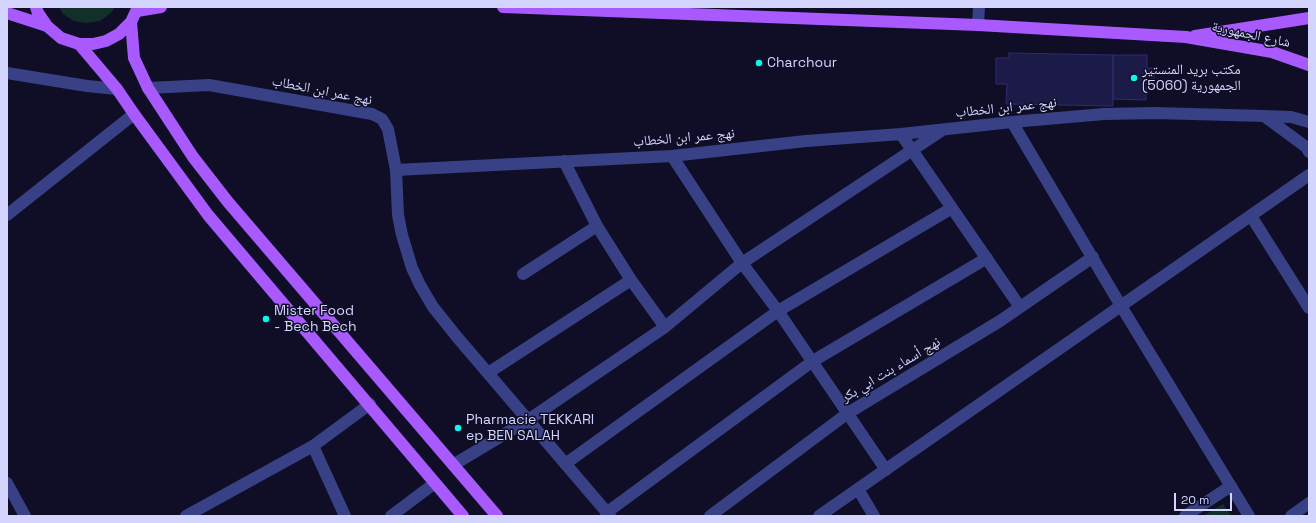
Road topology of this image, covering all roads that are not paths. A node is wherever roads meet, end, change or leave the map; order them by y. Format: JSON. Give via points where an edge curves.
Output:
{"nodes":[{"id":1,"x":36,"y":7,"type":"edge"},
{"id":2,"x":161,"y":7,"type":"edge"},
{"id":3,"x":503,"y":7,"type":"edge"},
{"id":4,"x":979,"y":7,"type":"edge"},
{"id":5,"x":138,"y":9,"type":"edge"},
{"id":6,"x":618,"y":9,"type":"edge"},
{"id":7,"x":733,"y":12,"type":"edge"},
{"id":8,"x":7,"y":13,"type":"edge"},
{"id":9,"x":1309,"y":18,"type":"edge"},
{"id":10,"x":131,"y":22,"type":"junction"},
{"id":11,"x":978,"y":25,"type":"junction"},
{"id":12,"x":47,"y":26,"type":"junction"},
{"id":13,"x":1186,"y":37,"type":"junction"},
{"id":14,"x":79,"y":44,"type":"junction"},
{"id":15,"x":1309,"y":65,"type":"edge"},
{"id":16,"x":7,"y":73,"type":"edge"},
{"id":17,"x":148,"y":88,"type":"junction"},
{"id":18,"x":116,"y":89,"type":"junction"},
{"id":19,"x":134,"y":114,"type":"junction"},
{"id":20,"x":1264,"y":116,"type":"junction"},
{"id":21,"x":1012,"y":122,"type":"junction"},
{"id":22,"x":1309,"y":122,"type":"edge"},
{"id":23,"x":943,"y":130,"type":"junction"},
{"id":24,"x":901,"y":134,"type":"junction"},
{"id":25,"x":912,"y":150,"type":"junction"},
{"id":26,"x":1309,"y":152,"type":"edge"},
{"id":27,"x":672,"y":156,"type":"junction"},
{"id":28,"x":564,"y":161,"type":"junction"},
{"id":29,"x":396,"y":170,"type":"junction"},
{"id":30,"x":1309,"y":175,"type":"edge"},
{"id":31,"x":952,"y":208,"type":"junction"},
{"id":32,"x":7,"y":215,"type":"edge"},
{"id":33,"x":1251,"y":216,"type":"junction"},
{"id":34,"x":597,"y":226,"type":"junction"},
{"id":35,"x":1093,"y":257,"type":"junction"},
{"id":36,"x":987,"y":258,"type":"junction"},
{"id":37,"x":742,"y":263,"type":"junction"},
{"id":38,"x":523,"y":274,"type":"dead end"},
{"id":39,"x":630,"y":280,"type":"junction"},
{"id":40,"x":1121,"y":306,"type":"junction"},
{"id":41,"x":1020,"y":307,"type":"junction"},
{"id":42,"x":1309,"y":308,"type":"edge"},
{"id":43,"x":778,"y":311,"type":"junction"},
{"id":44,"x":665,"y":327,"type":"junction"},
{"id":45,"x":813,"y":361,"type":"junction"},
{"id":46,"x":488,"y":373,"type":"junction"},
{"id":47,"x":370,"y":404,"type":"junction"},
{"id":48,"x":848,"y":413,"type":"junction"},
{"id":49,"x":528,"y":420,"type":"junction"},
{"id":50,"x":313,"y":446,"type":"junction"},
{"id":51,"x":565,"y":464,"type":"junction"},
{"id":52,"x":453,"y":465,"type":"junction"},
{"id":53,"x":886,"y":470,"type":"junction"},
{"id":54,"x":7,"y":483,"type":"edge"},
{"id":55,"x":435,"y":483,"type":"junction"},
{"id":56,"x":1231,"y":486,"type":"junction"},
{"id":57,"x":858,"y":489,"type":"junction"},
{"id":58,"x":1309,"y":503,"type":"edge"},
{"id":59,"x":608,"y":514,"type":"edge"},
{"id":60,"x":24,"y":516,"type":"edge"},
{"id":61,"x":186,"y":516,"type":"edge"},
{"id":62,"x":345,"y":516,"type":"edge"},
{"id":63,"x":391,"y":516,"type":"edge"},
{"id":64,"x":463,"y":516,"type":"edge"},
{"id":65,"x":496,"y":516,"type":"edge"},
{"id":66,"x":710,"y":516,"type":"edge"},
{"id":67,"x":819,"y":516,"type":"edge"},
{"id":68,"x":874,"y":516,"type":"edge"},
{"id":69,"x":1185,"y":516,"type":"edge"},
{"id":70,"x":1249,"y":516,"type":"edge"},
{"id":71,"x":1291,"y":516,"type":"edge"}],
"edges":[{"from":1,"to":12,"type":"main road"},
{"from":2,"to":5,"type":"main road"},
{"from":3,"to":6,"type":"main road","name":"شارع الجمهورية"},
{"from":4,"to":11,"type":"street"},
{"from":5,"to":10,"type":"main road"},
{"from":6,"to":7,"type":"main road","name":"شارع الجمهورية"},
{"from":7,"to":11,"type":"main road","name":"شارع الجمهورية"},
{"from":8,"to":12,"type":"main road"},
{"from":9,"to":13,"type":"main road","name":"شارع الجمهورية"},
{"from":10,"to":14,"type":"main road","via":[[119,34],[106,41]]},
{"from":10,"to":17,"type":"main road","via":[[134,58]]},
{"from":11,"to":13,"type":"main road","name":"شارع الجمهورية"},
{"from":12,"to":14,"type":"main road","via":[[61,38]]},
{"from":13,"to":15,"type":"main road","name":"شارع الجمهورية","via":[[1272,52]]},
{"from":14,"to":18,"type":"main road"},
{"from":16,"to":18,"type":"street"},
{"from":17,"to":29,"type":"street","name":"نهج عمر ابن الخطاب","via":[[209,85],[372,114],[382,119],[388,129]]},
{"from":17,"to":52,"type":"main road","via":[[193,157],[228,202]]},
{"from":18,"to":19,"type":"main road"},
{"from":19,"to":32,"type":"street"},
{"from":19,"to":47,"type":"main road","via":[[208,215]]},
{"from":20,"to":21,"type":"street","name":"نهج عمر ابن الخطاب","via":[[1104,114]]},
{"from":20,"to":22,"type":"street","name":"نهج عمر ابن الخطاب","via":[[1291,117]]},
{"from":20,"to":26,"type":"street","via":[[1306,147]]},
{"from":21,"to":23,"type":"street","name":"نهج عمر ابن الخطاب"},
{"from":21,"to":35,"type":"street"},
{"from":23,"to":24,"type":"street","name":"نهج عمر ابن الخطاب"},
{"from":23,"to":25,"type":"street"},
{"from":24,"to":25,"type":"street"},
{"from":24,"to":27,"type":"street","name":"نهج عمر ابن الخطاب"},
{"from":25,"to":31,"type":"street"},
{"from":25,"to":37,"type":"street"},
{"from":27,"to":28,"type":"street","name":"نهج عمر ابن الخطاب"},
{"from":27,"to":37,"type":"street"},
{"from":28,"to":29,"type":"street","name":"نهج عمر ابن الخطاب"},
{"from":28,"to":34,"type":"street"},
{"from":29,"to":46,"type":"street","via":[[398,215],[412,268],[434,307]]},
{"from":30,"to":33,"type":"street"},
{"from":31,"to":36,"type":"street"},
{"from":31,"to":43,"type":"street"},
{"from":33,"to":40,"type":"street"},
{"from":33,"to":42,"type":"street"},
{"from":34,"to":38,"type":"street"},
{"from":34,"to":39,"type":"street"},
{"from":35,"to":40,"type":"street"},
{"from":35,"to":41,"type":"street","name":"نهج أسماء بنت ابي بكر"},
{"from":36,"to":41,"type":"street"},
{"from":36,"to":45,"type":"street"},
{"from":37,"to":43,"type":"street"},
{"from":37,"to":44,"type":"street"},
{"from":39,"to":44,"type":"street"},
{"from":39,"to":46,"type":"street"},
{"from":40,"to":53,"type":"street"},
{"from":40,"to":56,"type":"street"},
{"from":41,"to":48,"type":"street","name":"نهج أسماء بنت ابي بكر"},
{"from":43,"to":45,"type":"street"},
{"from":43,"to":51,"type":"street"},
{"from":44,"to":49,"type":"street"},
{"from":45,"to":48,"type":"street"},
{"from":45,"to":59,"type":"street"},
{"from":46,"to":49,"type":"street"},
{"from":47,"to":50,"type":"street"},
{"from":47,"to":55,"type":"main road"},
{"from":48,"to":53,"type":"street"},
{"from":48,"to":66,"type":"street","name":"نهج أسماء بنت ابي بكر"},
{"from":49,"to":51,"type":"street"},
{"from":49,"to":52,"type":"street"},
{"from":50,"to":61,"type":"street"},
{"from":50,"to":62,"type":"street"},
{"from":51,"to":59,"type":"street"},
{"from":52,"to":65,"type":"main road"},
{"from":53,"to":57,"type":"street"},
{"from":54,"to":60,"type":"street"},
{"from":55,"to":63,"type":"street"},
{"from":55,"to":64,"type":"main road"},
{"from":56,"to":69,"type":"street"},
{"from":56,"to":70,"type":"street"},
{"from":57,"to":67,"type":"street"},
{"from":57,"to":68,"type":"street"},
{"from":58,"to":71,"type":"street"}]}
